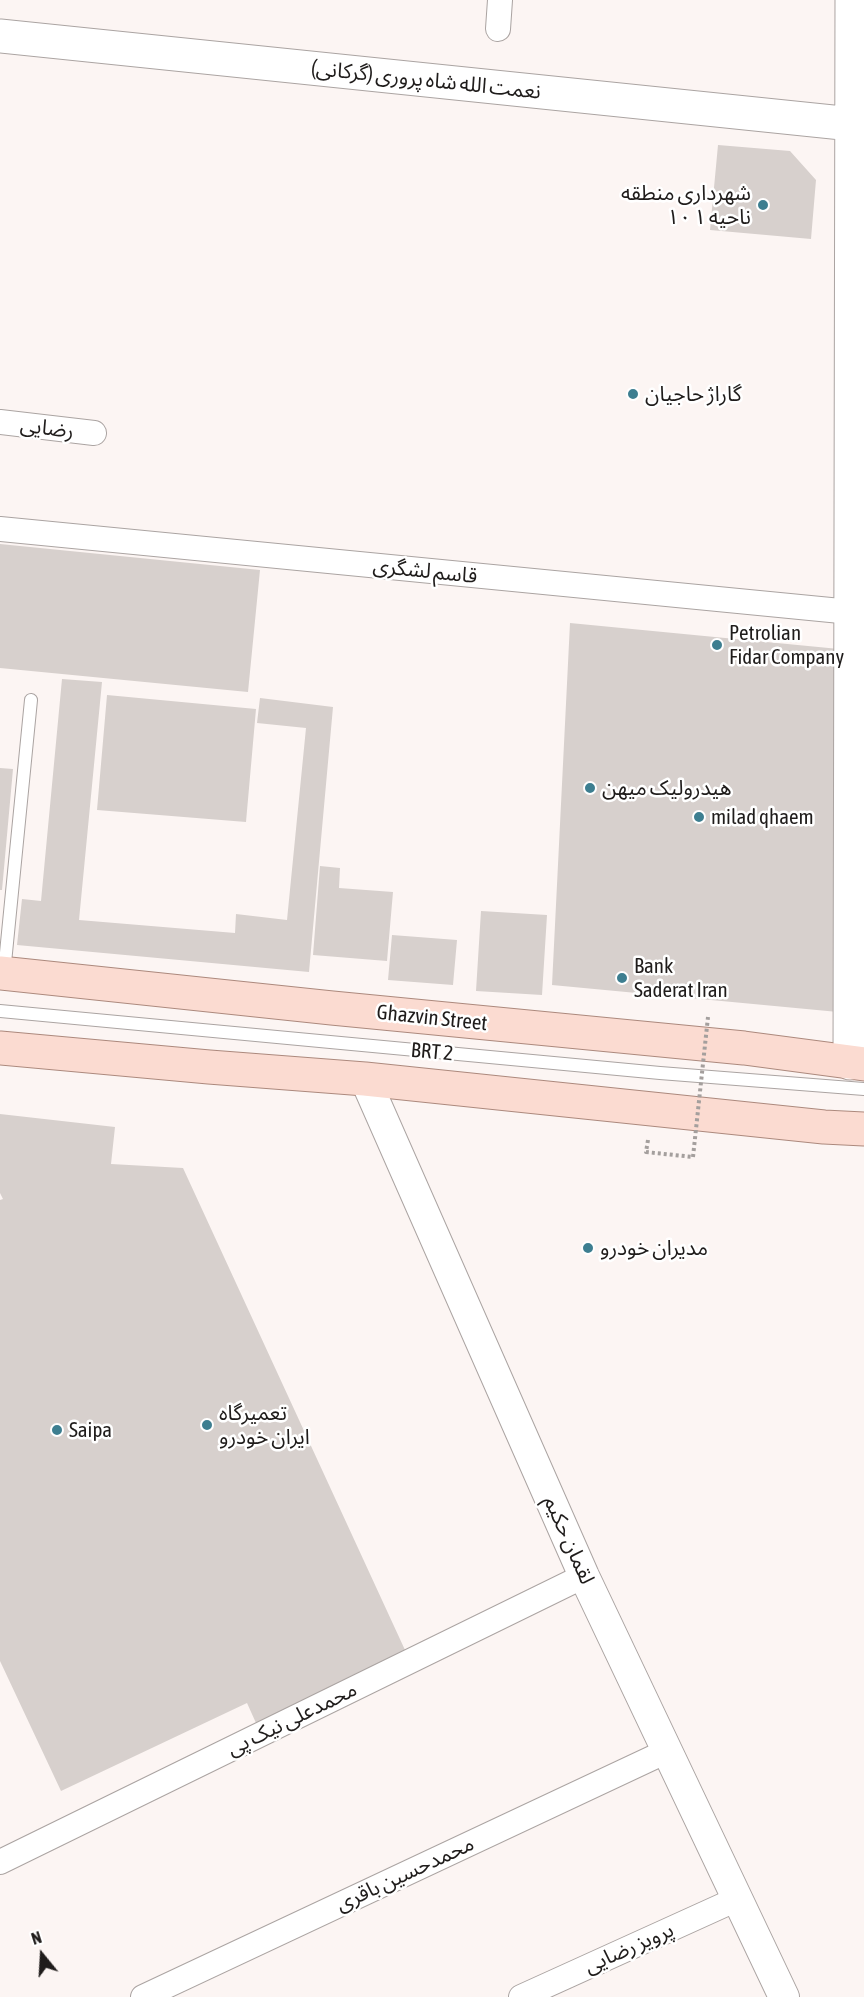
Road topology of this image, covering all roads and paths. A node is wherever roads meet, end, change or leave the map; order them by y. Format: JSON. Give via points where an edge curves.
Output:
{"nodes":[{"id":1,"x":500,"y":0,"type":"edge"},
{"id":2,"x":852,"y":0,"type":"edge"},
{"id":3,"x":498,"y":29,"type":"dead end"},
{"id":4,"x":0,"y":36,"type":"edge"},
{"id":5,"x":852,"y":124,"type":"junction"},
{"id":6,"x":858,"y":184,"type":"edge"},
{"id":7,"x":858,"y":370,"type":"edge"},
{"id":8,"x":0,"y":422,"type":"edge"},
{"id":9,"x":94,"y":433,"type":"dead end"},
{"id":10,"x":0,"y":529,"type":"edge"},
{"id":11,"x":858,"y":562,"type":"edge"},
{"id":12,"x":851,"y":612,"type":"junction"},
{"id":13,"x":31,"y":700,"type":"dead end"},
{"id":14,"x":857,"y":752,"type":"edge"},
{"id":15,"x":2,"y":974,"type":"edge"},
{"id":16,"x":0,"y":1011,"type":"edge"},
{"id":17,"x":708,"y":1017,"type":"dead end"},
{"id":18,"x":0,"y":1048,"type":"edge"},
{"id":19,"x":859,"y":1072,"type":"edge"},
{"id":20,"x":365,"y":1079,"type":"junction"},
{"id":21,"x":864,"y":1129,"type":"edge"},
{"id":22,"x":646,"y":1152,"type":"dead end"},
{"id":23,"x":584,"y":1576,"type":"junction"},
{"id":24,"x":667,"y":1751,"type":"junction"},
{"id":25,"x":0,"y":1862,"type":"edge"},
{"id":26,"x":737,"y":1899,"type":"junction"},
{"id":27,"x":143,"y":1997,"type":"edge"},
{"id":28,"x":521,"y":1997,"type":"edge"},
{"id":29,"x":784,"y":1997,"type":"edge"}],
"edges":[{"from":1,"to":3,"type":"street"},
{"from":2,"to":5,"type":"main road"},
{"from":4,"to":5,"type":"main road","name":"نعمت الله شاه پروری (گرکانی)"},
{"from":5,"to":6,"type":"main road"},
{"from":6,"to":7,"type":"main road"},
{"from":7,"to":11,"type":"main road"},
{"from":8,"to":9,"type":"street","name":"رضایی"},
{"from":10,"to":12,"type":"street","name":"قاسم لشگری"},
{"from":11,"to":12,"type":"main road"},
{"from":12,"to":14,"type":"main road"},
{"from":13,"to":15,"type":"lane"},
{"from":14,"to":19,"type":"main road"},
{"from":15,"to":19,"type":"main road","name":"Ghazvin Street","via":[[744,1048]]},
{"from":16,"to":19,"type":"lane","name":"BRT 2","via":[[660,1073]]},
{"from":17,"to":22,"type":"path","bridge":true,"via":[[693,1157]]},
{"from":18,"to":20,"type":"main road"},
{"from":20,"to":21,"type":"main road"},
{"from":20,"to":23,"type":"street","name":"لقمان حکیم"},
{"from":23,"to":24,"type":"street","name":"لقمان حکیم"},
{"from":23,"to":25,"type":"street","name":"محمدعلی نیک پی"},
{"from":24,"to":26,"type":"street","name":"لقمان حکیم"},
{"from":24,"to":27,"type":"street","name":"محمدحسین باقری"},
{"from":26,"to":28,"type":"street","name":"پرویز رضایی"},
{"from":26,"to":29,"type":"street","name":"لقمان حکیم"}]}
